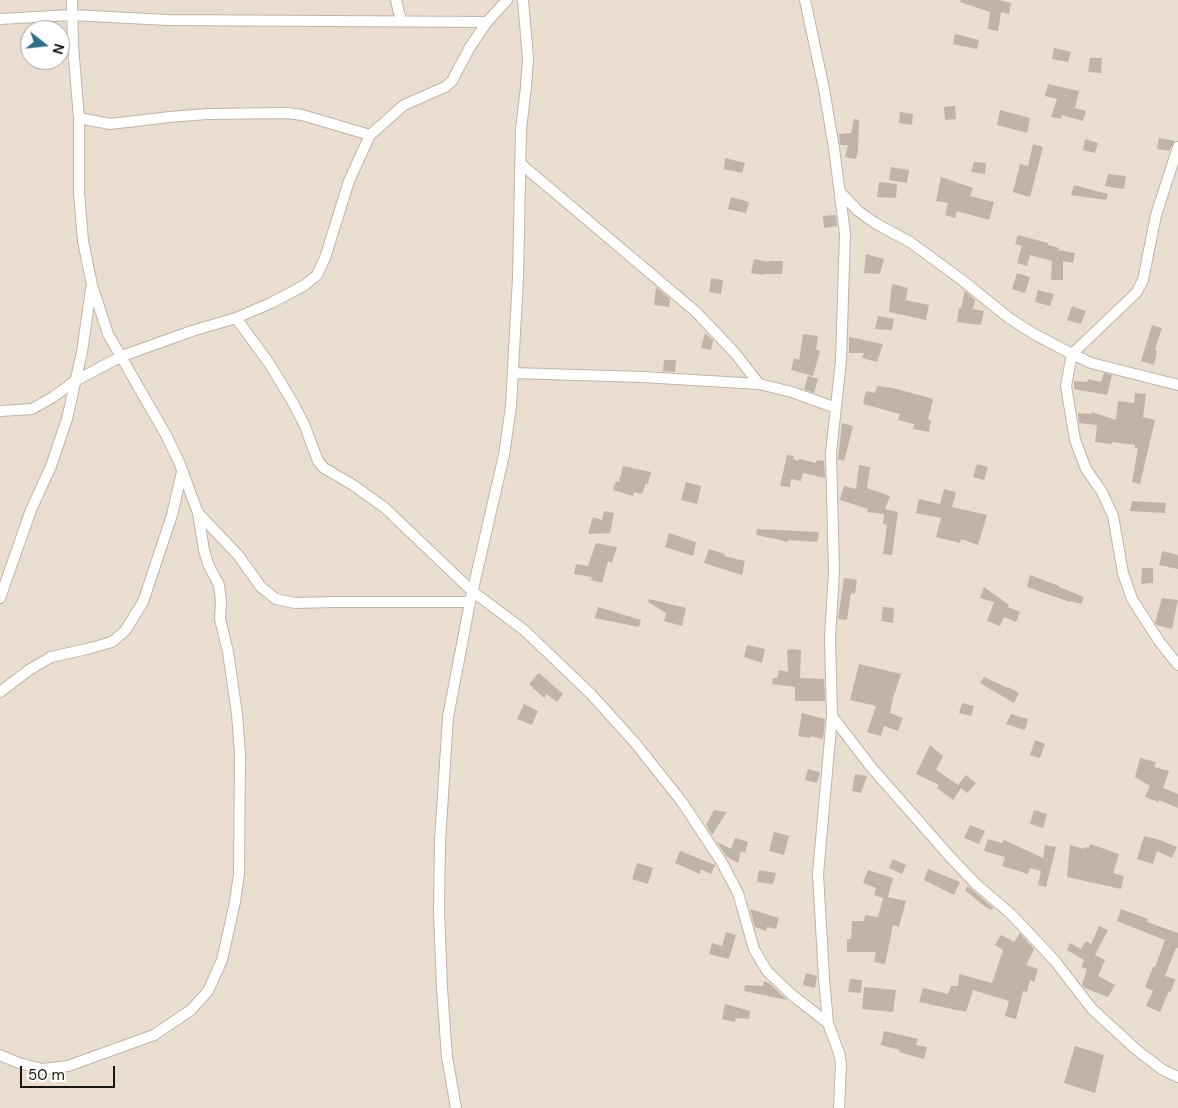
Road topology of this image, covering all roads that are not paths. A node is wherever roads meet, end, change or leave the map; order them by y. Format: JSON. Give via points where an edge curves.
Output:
{"nodes":[{"id":1,"x":72,"y":0,"type":"edge"},
{"id":2,"x":396,"y":0,"type":"edge"},
{"id":3,"x":507,"y":0,"type":"edge"},
{"id":4,"x":522,"y":0,"type":"edge"},
{"id":5,"x":805,"y":0,"type":"edge"},
{"id":6,"x":72,"y":15,"type":"junction"},
{"id":7,"x":0,"y":19,"type":"edge"},
{"id":8,"x":402,"y":21,"type":"junction"},
{"id":9,"x":487,"y":22,"type":"junction"},
{"id":10,"x":79,"y":118,"type":"junction"},
{"id":11,"x":370,"y":135,"type":"junction"},
{"id":12,"x":1178,"y":147,"type":"edge"},
{"id":13,"x":520,"y":164,"type":"junction"},
{"id":14,"x":840,"y":191,"type":"junction"},
{"id":15,"x":92,"y":285,"type":"junction"},
{"id":16,"x":236,"y":318,"type":"junction"},
{"id":17,"x":1072,"y":354,"type":"junction"},
{"id":18,"x":122,"y":356,"type":"junction"},
{"id":19,"x":513,"y":373,"type":"junction"},
{"id":20,"x":75,"y":381,"type":"junction"},
{"id":21,"x":759,"y":384,"type":"junction"},
{"id":22,"x":1178,"y":385,"type":"edge"},
{"id":23,"x":836,"y":408,"type":"junction"},
{"id":24,"x":0,"y":411,"type":"edge"},
{"id":25,"x":182,"y":472,"type":"junction"},
{"id":26,"x":198,"y":513,"type":"junction"},
{"id":27,"x":471,"y":597,"type":"junction"},
{"id":28,"x":0,"y":598,"type":"edge"},
{"id":29,"x":1178,"y":665,"type":"edge"},
{"id":30,"x":0,"y":692,"type":"edge"},
{"id":31,"x":832,"y":716,"type":"junction"},
{"id":32,"x":828,"y":1023,"type":"junction"},
{"id":33,"x":0,"y":1055,"type":"edge"},
{"id":34,"x":1178,"y":1077,"type":"edge"},
{"id":35,"x":456,"y":1108,"type":"edge"},
{"id":36,"x":839,"y":1108,"type":"edge"}],
"edges":[{"from":1,"to":6,"type":"street"},
{"from":2,"to":8,"type":"street"},
{"from":3,"to":9,"type":"street"},
{"from":4,"to":13,"type":"street","via":[[528,58]]},
{"from":5,"to":14,"type":"street","via":[[824,89]]},
{"from":6,"to":7,"type":"street"},
{"from":6,"to":8,"type":"street","via":[[168,20]]},
{"from":6,"to":10,"type":"street"},
{"from":8,"to":9,"type":"street"},
{"from":9,"to":11,"type":"street","via":[[452,81],[404,105]]},
{"from":10,"to":11,"type":"street","via":[[110,124],[207,114],[287,113]]},
{"from":10,"to":15,"type":"street","via":[[83,242]]},
{"from":11,"to":16,"type":"street","via":[[349,181],[317,275],[306,285]]},
{"from":12,"to":17,"type":"street","via":[[1156,215],[1143,280],[1136,294]]},
{"from":13,"to":19,"type":"street"},
{"from":13,"to":21,"type":"street","via":[[695,311]]},
{"from":14,"to":17,"type":"street","via":[[858,211],[910,242],[1009,318]]},
{"from":14,"to":23,"type":"street","via":[[845,234],[841,360]]},
{"from":15,"to":18,"type":"street","via":[[108,334]]},
{"from":15,"to":20,"type":"street"},
{"from":16,"to":18,"type":"street"},
{"from":16,"to":27,"type":"street","via":[[292,401],[318,461],[385,508]]},
{"from":17,"to":22,"type":"street","via":[[1091,363]]},
{"from":17,"to":29,"type":"street","via":[[1066,386],[1075,440],[1086,469],[1113,516],[1123,573],[1132,599]]},
{"from":18,"to":20,"type":"street"},
{"from":18,"to":25,"type":"street","via":[[166,435]]},
{"from":19,"to":21,"type":"street"},
{"from":19,"to":27,"type":"street","via":[[504,455]]},
{"from":20,"to":24,"type":"street","via":[[32,409]]},
{"from":20,"to":28,"type":"street","via":[[67,419],[51,466],[31,510]]},
{"from":21,"to":23,"type":"street"},
{"from":23,"to":31,"type":"street","via":[[831,462],[834,571],[830,638]]},
{"from":25,"to":26,"type":"street"},
{"from":25,"to":30,"type":"street","via":[[172,515],[143,602],[125,632],[112,642],[52,657]]},
{"from":26,"to":27,"type":"street","via":[[238,555],[261,587],[276,599],[295,603]]},
{"from":26,"to":33,"type":"street","via":[[204,550],[221,601],[220,619],[228,652],[240,754],[239,874],[222,960],[208,991],[191,1010],[154,1035],[68,1066],[42,1070]]},
{"from":27,"to":32,"type":"street","via":[[524,630],[591,694],[636,744],[682,802],[721,862],[738,893],[754,949],[766,971]]},
{"from":27,"to":35,"type":"street","via":[[448,717],[440,841],[442,988],[447,1057]]},
{"from":31,"to":32,"type":"street","via":[[818,874]]},
{"from":31,"to":34,"type":"street","via":[[871,767],[952,860],[1011,914],[1055,961],[1092,1009],[1138,1051]]},
{"from":32,"to":36,"type":"street","via":[[841,1064]]}]}
